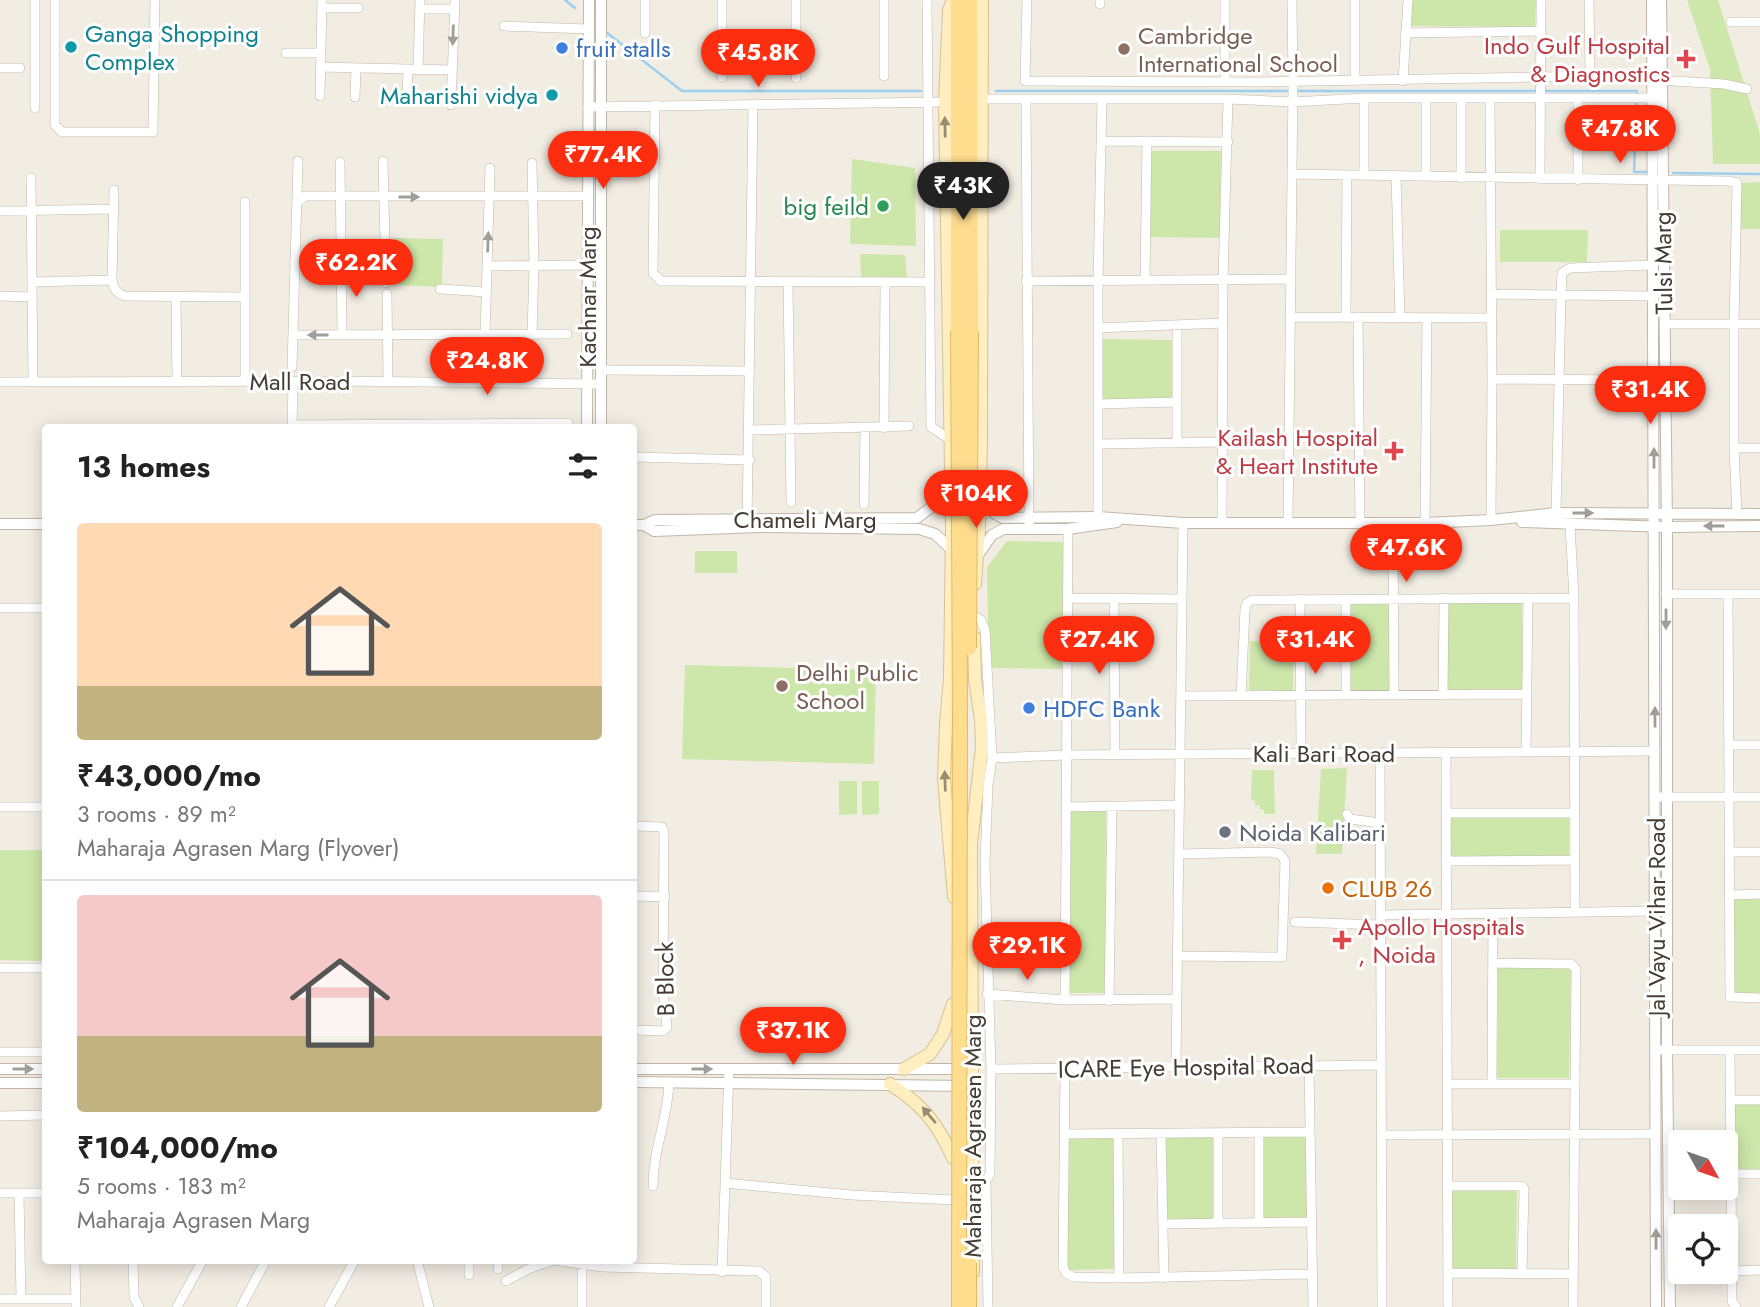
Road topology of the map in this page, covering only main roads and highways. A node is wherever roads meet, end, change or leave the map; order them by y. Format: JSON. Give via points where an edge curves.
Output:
{"nodes":[{"id":1,"x":955,"y":0,"type":"edge"},
{"id":2,"x":970,"y":0,"type":"edge"},
{"id":3,"x":982,"y":0,"type":"edge"},
{"id":4,"x":964,"y":35,"type":"junction"},
{"id":5,"x":950,"y":678,"type":"junction"},
{"id":6,"x":977,"y":692,"type":"junction"},
{"id":7,"x":973,"y":826,"type":"junction"},
{"id":8,"x":948,"y":828,"type":"junction"},
{"id":9,"x":953,"y":1004,"type":"junction"},
{"id":10,"x":904,"y":1069,"type":"road end"},
{"id":11,"x":890,"y":1084,"type":"road end"},
{"id":12,"x":953,"y":1158,"type":"junction"},
{"id":13,"x":986,"y":1181,"type":"road end"},
{"id":14,"x":972,"y":1184,"type":"junction"},
{"id":15,"x":956,"y":1307,"type":"edge"},
{"id":16,"x":971,"y":1307,"type":"edge"}],
"edges":[{"from":1,"to":4,"type":"main road"},
{"from":5,"to":1,"type":"main road","name":"Maharaja Agrasen Marg","one_way":true,"via":[[952,484],[945,102],[949,10]]},
{"from":2,"to":4,"type":"main road"},
{"from":3,"to":6,"type":"main road","name":"Maharaja Agrasen Marg","via":[[981,440],[973,615]]},
{"from":4,"to":15,"type":"main road","bridge":true},
{"from":4,"to":16,"type":"main road","bridge":true},
{"from":5,"to":6,"type":"main road","via":[[953,737],[964,744],[974,737],[972,703]]},
{"from":8,"to":5,"type":"main road","name":"Maharaja Agrasen Marg","one_way":true,"via":[[944,779]]},
{"from":6,"to":7,"type":"main road","name":"Maharaja Agrasen Marg","via":[[982,747]]},
{"from":7,"to":8,"type":"main road","via":[[957,836]]},
{"from":7,"to":14,"type":"main road","name":"Maharaja Agrasen Marg"},
{"from":8,"to":9,"type":"main road","name":"Maharaja Agrasen Marg","via":[[954,895]]},
{"from":9,"to":10,"type":"main road","via":[[930,1054]]},
{"from":9,"to":12,"type":"main road","name":"Maharaja Agrasen Marg"},
{"from":12,"to":11,"type":"main road","one_way":true,"via":[[941,1131],[921,1106]]},
{"from":12,"to":15,"type":"main road","name":"Maharaja Agrasen Marg"},
{"from":13,"to":14,"type":"main road"},
{"from":14,"to":16,"type":"main road","name":"Maharaja Agrasen Marg"}]}
